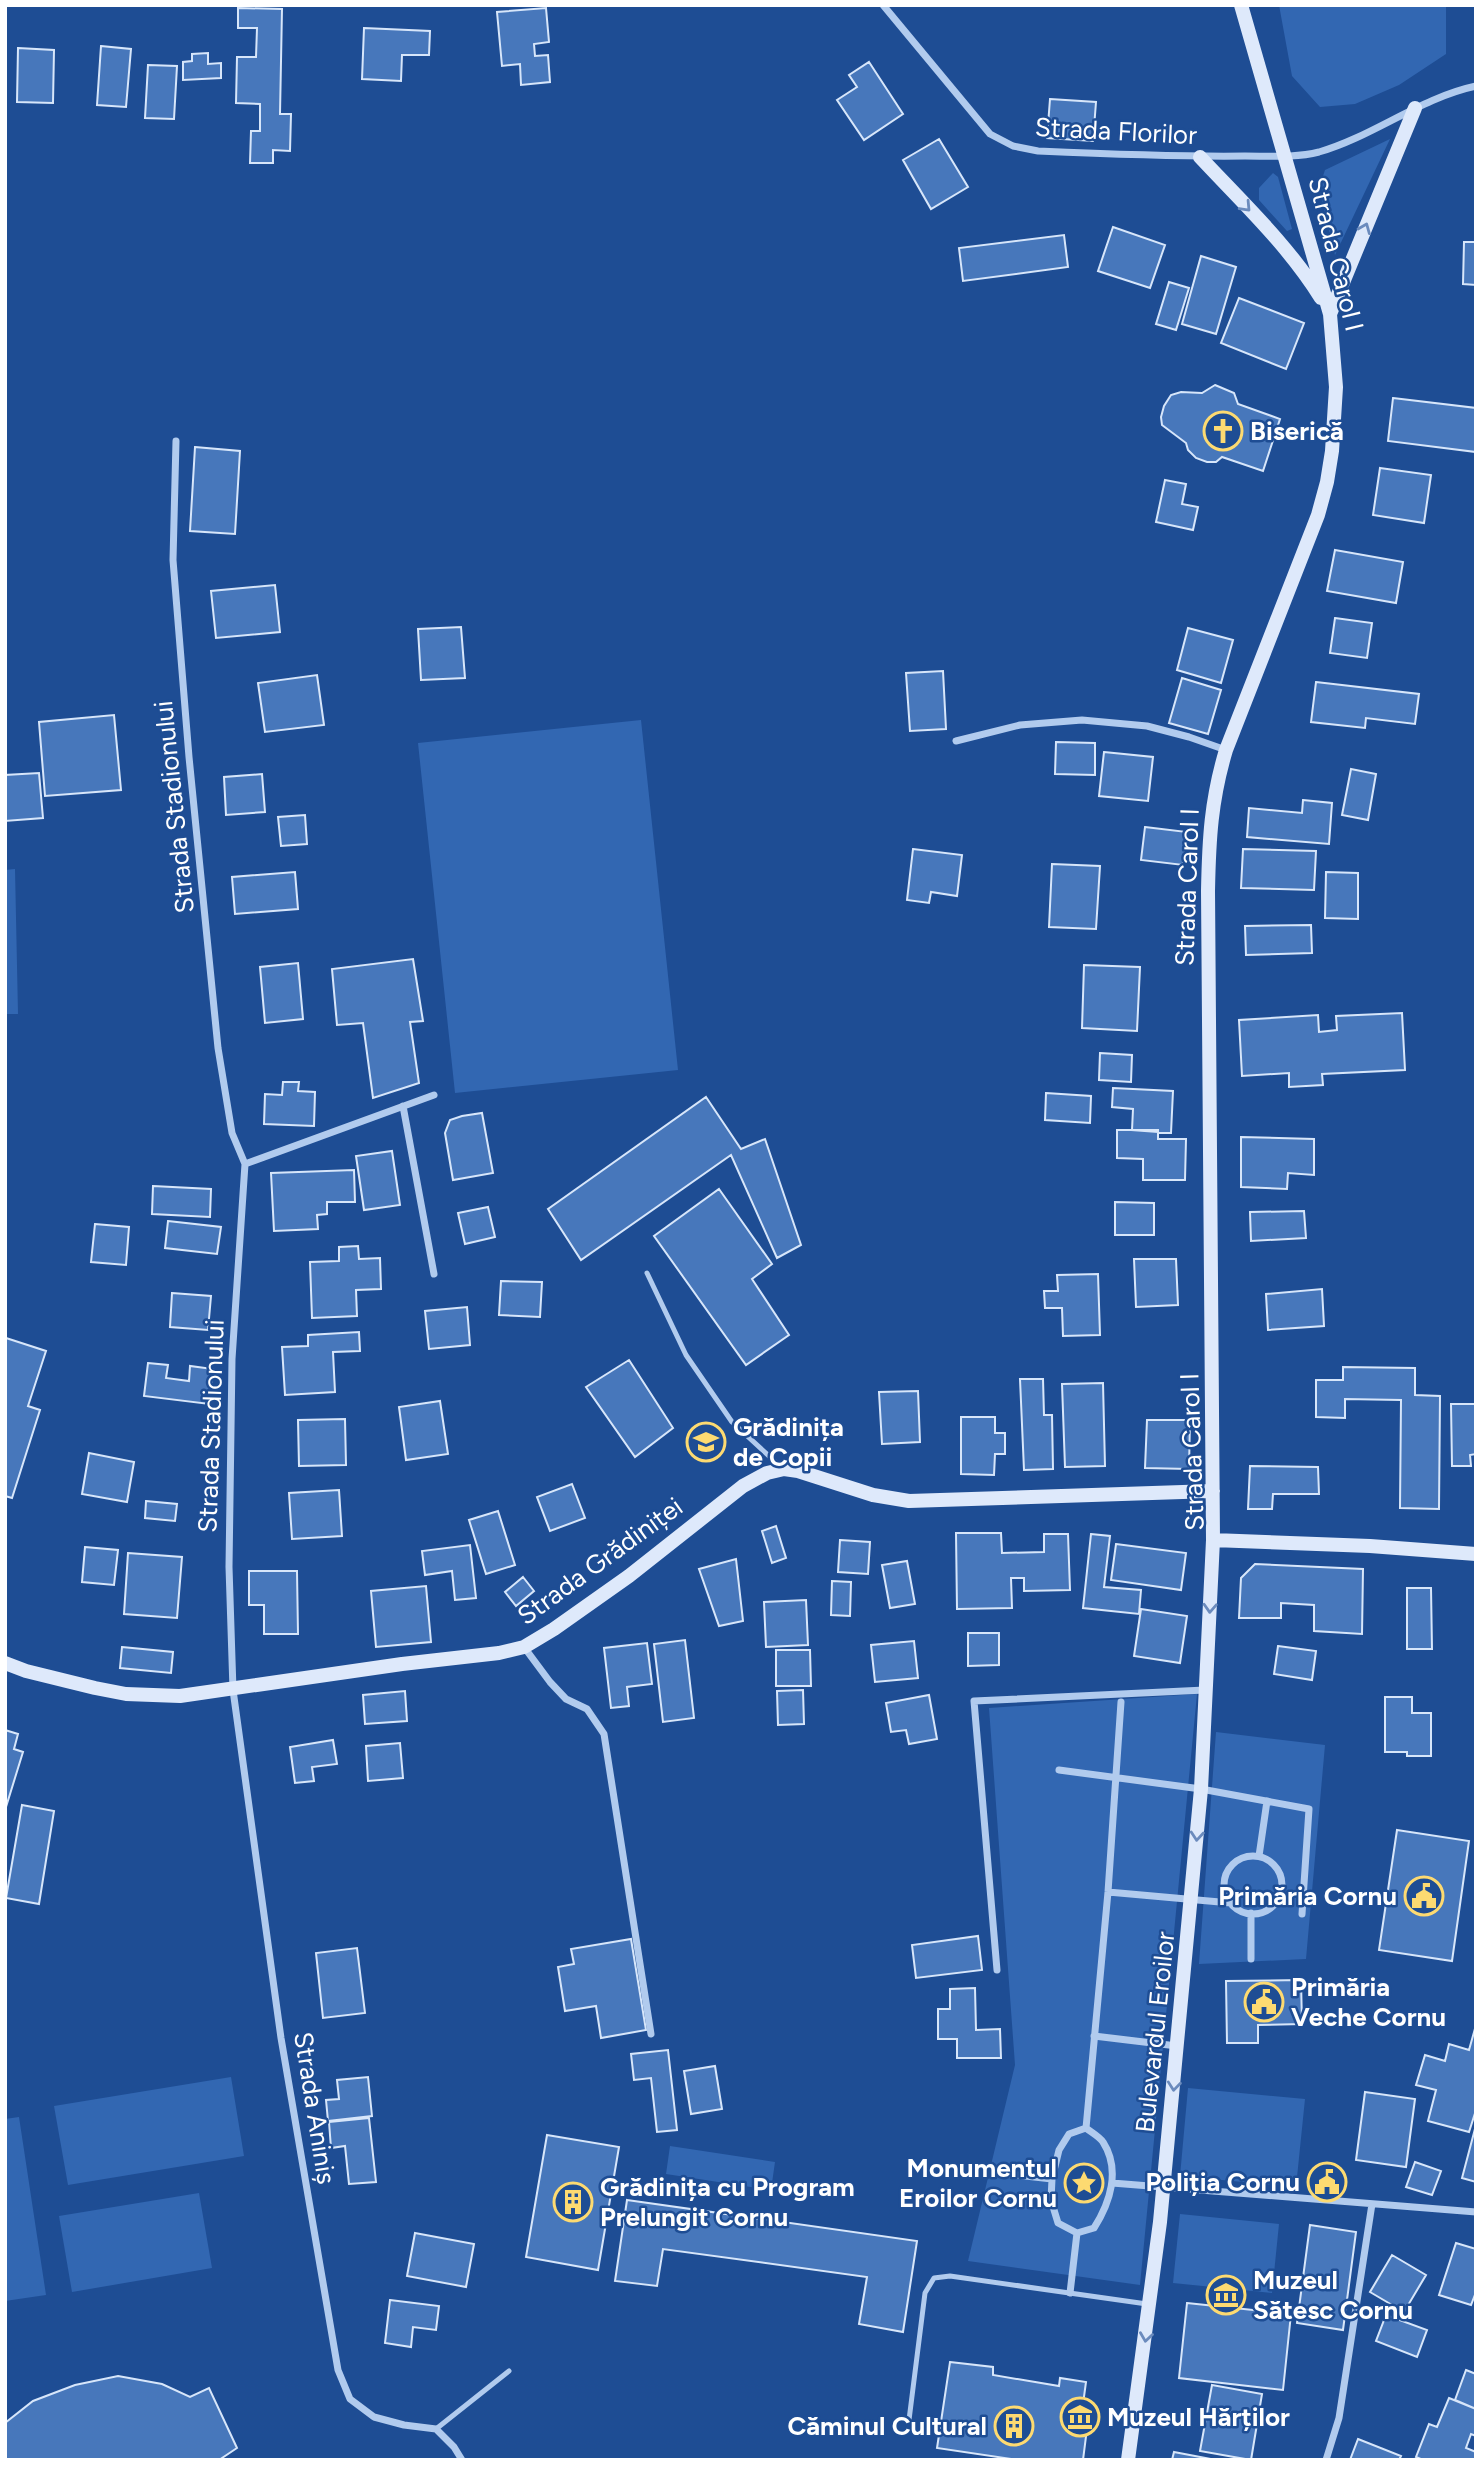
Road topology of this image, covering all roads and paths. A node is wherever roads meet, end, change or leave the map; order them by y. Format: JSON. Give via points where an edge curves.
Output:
{"nodes":[{"id":1,"x":883,"y":5,"type":"edge"},
{"id":2,"x":1241,"y":5,"type":"edge"},
{"id":3,"x":1476,"y":86,"type":"edge"},
{"id":4,"x":1415,"y":108,"type":"junction"},
{"id":5,"x":1285,"y":156,"type":"junction"},
{"id":6,"x":1199,"y":157,"type":"junction"},
{"id":7,"x":1330,"y":314,"type":"junction"},
{"id":8,"x":176,"y":441,"type":"dead end"},
{"id":9,"x":956,"y":741,"type":"dead end"},
{"id":10,"x":1226,"y":750,"type":"junction"},
{"id":11,"x":433,"y":1095,"type":"dead end"},
{"id":12,"x":403,"y":1106,"type":"junction"},
{"id":13,"x":245,"y":1164,"type":"junction"},
{"id":14,"x":647,"y":1273,"type":"dead end"},
{"id":15,"x":434,"y":1274,"type":"dead end"},
{"id":16,"x":784,"y":1469,"type":"junction"},
{"id":17,"x":1213,"y":1491,"type":"junction"},
{"id":18,"x":1213,"y":1540,"type":"junction"},
{"id":19,"x":1476,"y":1554,"type":"edge"},
{"id":20,"x":524,"y":1647,"type":"junction"},
{"id":21,"x":5,"y":1663,"type":"edge"},
{"id":22,"x":233,"y":1690,"type":"junction"},
{"id":23,"x":1205,"y":1690,"type":"junction"},
{"id":24,"x":1121,"y":1703,"type":"dead end"},
{"id":25,"x":1059,"y":1770,"type":"dead end"},
{"id":26,"x":1115,"y":1777,"type":"junction"},
{"id":27,"x":1201,"y":1789,"type":"junction"},
{"id":28,"x":1267,"y":1801,"type":"junction"},
{"id":29,"x":1259,"y":1856,"type":"junction"},
{"id":30,"x":1108,"y":1892,"type":"junction"},
{"id":31,"x":1192,"y":1900,"type":"junction"},
{"id":32,"x":1231,"y":1903,"type":"junction"},
{"id":33,"x":1251,"y":1913,"type":"junction"},
{"id":34,"x":1302,"y":1914,"type":"dead end"},
{"id":35,"x":1251,"y":1959,"type":"dead end"},
{"id":36,"x":997,"y":1970,"type":"dead end"},
{"id":37,"x":651,"y":2034,"type":"dead end"},
{"id":38,"x":1094,"y":2036,"type":"junction"},
{"id":39,"x":1178,"y":2046,"type":"junction"},
{"id":40,"x":1086,"y":2128,"type":"junction"},
{"id":41,"x":982,"y":2171,"type":"dead end"},
{"id":42,"x":1052,"y":2179,"type":"junction"},
{"id":43,"x":1112,"y":2183,"type":"junction"},
{"id":44,"x":1164,"y":2187,"type":"junction"},
{"id":45,"x":1372,"y":2204,"type":"junction"},
{"id":46,"x":1476,"y":2212,"type":"edge"},
{"id":47,"x":1077,"y":2233,"type":"junction"},
{"id":48,"x":1070,"y":2293,"type":"junction"},
{"id":49,"x":1150,"y":2304,"type":"junction"},
{"id":50,"x":509,"y":2371,"type":"dead end"},
{"id":51,"x":909,"y":2420,"type":"dead end"},
{"id":52,"x":436,"y":2430,"type":"junction"},
{"id":53,"x":461,"y":2460,"type":"edge"},
{"id":54,"x":1128,"y":2460,"type":"edge"},
{"id":55,"x":1326,"y":2460,"type":"edge"}],
"edges":[{"from":1,"to":6,"type":"street","name":"Strada Florilor","via":[[978,121],[990,134],[1013,146],[1038,151]]},
{"from":2,"to":5,"type":"main road","name":"Strada Carol I"},
{"from":3,"to":4,"type":"street","name":"Strada Florilor"},
{"from":4,"to":5,"type":"street","name":"Strada Florilor","via":[[1317,152]]},
{"from":7,"to":4,"type":"main road","one_way":true},
{"from":5,"to":6,"type":"street","name":"Strada Florilor"},
{"from":5,"to":7,"type":"main road","name":"Strada Carol I"},
{"from":6,"to":7,"type":"main road","one_way":true,"via":[[1276,238],[1306,274]]},
{"from":7,"to":10,"type":"main road","name":"Strada Carol I","via":[[1336,387],[1327,482]]},
{"from":8,"to":13,"type":"street","name":"Strada Stadionului","via":[[173,560],[189,757],[218,1048],[232,1133]]},
{"from":9,"to":10,"type":"street","via":[[1020,725],[1082,720],[1147,726]]},
{"from":10,"to":17,"type":"main road","name":"Strada Carol I","via":[[1211,816],[1208,891]]},
{"from":11,"to":12,"type":"street"},
{"from":12,"to":13,"type":"street"},
{"from":12,"to":15,"type":"street"},
{"from":13,"to":22,"type":"street","name":"Strada Stadionului","via":[[232,1373],[229,1567]]},
{"from":14,"to":16,"type":"lane","via":[[686,1355],[724,1411]]},
{"from":16,"to":17,"type":"main road","via":[[909,1501]]},
{"from":16,"to":20,"type":"main road","name":"Strada Grădiniței","via":[[767,1472],[743,1486],[629,1576]]},
{"from":17,"to":18,"type":"main road","name":"Strada Carol I"},
{"from":18,"to":19,"type":"main road","name":"Strada Carol I"},
{"from":18,"to":23,"type":"main road","name":"Bulevardul Eroilor","one_way":true},
{"from":20,"to":22,"type":"main road","name":"Strada Grădiniței"},
{"from":20,"to":37,"type":"street","via":[[550,1682],[566,1699],[587,1709],[604,1734]]},
{"from":21,"to":22,"type":"main road","name":"Strada Grădiniței","via":[[126,1694],[180,1696]]},
{"from":22,"to":52,"type":"street","name":"Strada Aniniș","via":[[281,2038],[338,2370],[350,2399],[374,2417]]},
{"from":23,"to":27,"type":"main road","name":"Bulevardul Eroilor"},
{"from":23,"to":36,"type":"street","via":[[974,1701]]},
{"from":24,"to":26,"type":"street"},
{"from":25,"to":26,"type":"street"},
{"from":26,"to":27,"type":"street"},
{"from":26,"to":30,"type":"street"},
{"from":27,"to":28,"type":"street"},
{"from":27,"to":31,"type":"main road","name":"Bulevardul Eroilor","one_way":true},
{"from":28,"to":29,"type":"street"},
{"from":28,"to":34,"type":"street","via":[[1309,1809]]},
{"from":29,"to":32,"type":"street","via":[[1241,1858],[1228,1870],[1224,1881]]},
{"from":29,"to":33,"type":"street","via":[[1276,1866],[1282,1886],[1270,1908]]},
{"from":30,"to":31,"type":"street"},
{"from":30,"to":38,"type":"street"},
{"from":31,"to":32,"type":"street"},
{"from":31,"to":39,"type":"main road","name":"Bulevardul Eroilor"},
{"from":32,"to":33,"type":"street"},
{"from":33,"to":35,"type":"street"},
{"from":38,"to":39,"type":"street"},
{"from":38,"to":40,"type":"street"},
{"from":39,"to":44,"type":"main road","name":"Bulevardul Eroilor","one_way":true},
{"from":40,"to":42,"type":"street","via":[[1069,2134],[1059,2150]]},
{"from":40,"to":43,"type":"street","via":[[1102,2141],[1112,2163]]},
{"from":41,"to":42,"type":"street"},
{"from":42,"to":47,"type":"street","via":[[1051,2200],[1058,2223]]},
{"from":43,"to":44,"type":"street"},
{"from":43,"to":47,"type":"street","via":[[1106,2209],[1094,2228]]},
{"from":44,"to":45,"type":"street"},
{"from":44,"to":49,"type":"main road","name":"Bulevardul Eroilor"},
{"from":45,"to":46,"type":"street"},
{"from":45,"to":55,"type":"street","via":[[1339,2418]]},
{"from":47,"to":48,"type":"street"},
{"from":48,"to":49,"type":"lane"},
{"from":48,"to":51,"type":"lane","via":[[950,2276],[934,2278],[925,2293]]},
{"from":49,"to":54,"type":"main road","name":"Bulevardul Eroilor","one_way":true},
{"from":50,"to":52,"type":"lane"},
{"from":52,"to":53,"type":"street"}]}
